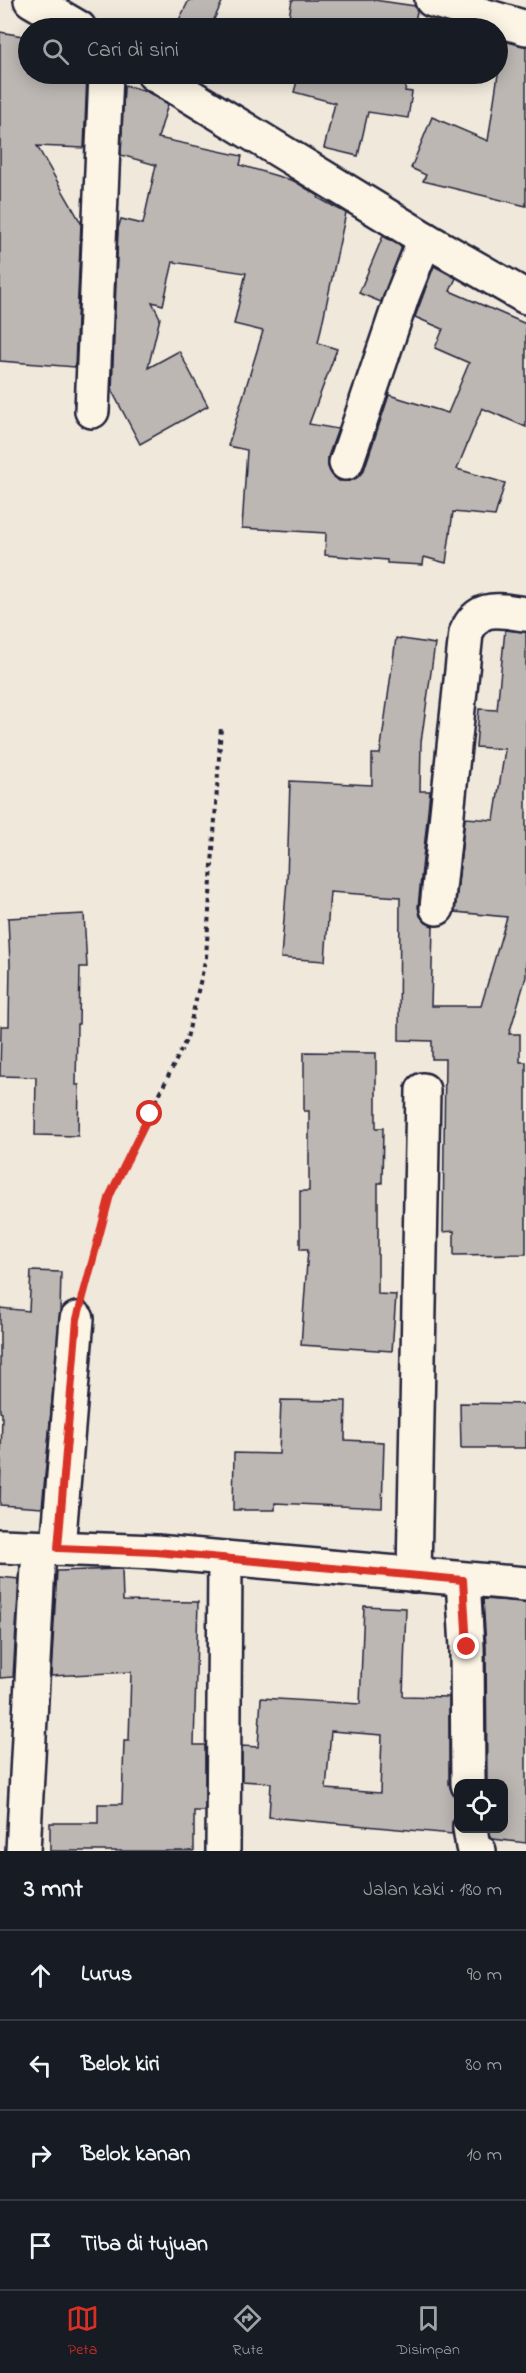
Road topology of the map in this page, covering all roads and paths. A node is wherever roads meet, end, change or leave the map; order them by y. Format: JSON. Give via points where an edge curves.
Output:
{"nodes":[{"id":1,"x":31,"y":0,"type":"edge"},
{"id":2,"x":86,"y":0,"type":"edge"},
{"id":3,"x":432,"y":0,"type":"edge"},
{"id":4,"x":63,"y":18,"type":"edge"},
{"id":5,"x":83,"y":18,"type":"edge"},
{"id":6,"x":492,"y":18,"type":"edge"},
{"id":7,"x":508,"y":23,"type":"edge"},
{"id":8,"x":526,"y":28,"type":"edge"},
{"id":9,"x":106,"y":84,"type":"edge"},
{"id":10,"x":170,"y":84,"type":"edge"},
{"id":11,"x":425,"y":239,"type":"junction"},
{"id":12,"x":526,"y":297,"type":"edge"},
{"id":13,"x":92,"y":411,"type":"dead end"},
{"id":14,"x":346,"y":463,"type":"dead end"},
{"id":15,"x":526,"y":614,"type":"edge"},
{"id":16,"x":221,"y":727,"type":"dead end"},
{"id":17,"x":437,"y":908,"type":"dead end"},
{"id":18,"x":423,"y":1090,"type":"dead end"},
{"id":19,"x":77,"y":1319,"type":"joint"},
{"id":20,"x":0,"y":1546,"type":"edge"},
{"id":21,"x":48,"y":1548,"type":"junction"},
{"id":22,"x":225,"y":1558,"type":"junction"},
{"id":23,"x":414,"y":1575,"type":"junction"},
{"id":24,"x":463,"y":1580,"type":"junction"},
{"id":25,"x":526,"y":1584,"type":"edge"},
{"id":26,"x":468,"y":1779,"type":"edge"},
{"id":27,"x":471,"y":1833,"type":"edge"},
{"id":28,"x":22,"y":1851,"type":"edge"},
{"id":29,"x":223,"y":1851,"type":"edge"},
{"id":30,"x":479,"y":1851,"type":"edge"}],
"edges":[{"from":1,"to":4,"type":"street"},
{"from":2,"to":5,"type":"street"},
{"from":3,"to":6,"type":"street"},
{"from":7,"to":8,"type":"street"},
{"from":9,"to":13,"type":"street"},
{"from":10,"to":11,"type":"street"},
{"from":11,"to":12,"type":"street"},
{"from":11,"to":14,"type":"street"},
{"from":15,"to":17,"type":"street","via":[[482,612],[472,620],[466,633]]},
{"from":16,"to":19,"type":"path","via":[[206,957],[187,1038],[110,1195]]},
{"from":18,"to":23,"type":"street"},
{"from":19,"to":21,"type":"street"},
{"from":20,"to":21,"type":"street"},
{"from":21,"to":22,"type":"street"},
{"from":21,"to":28,"type":"street"},
{"from":22,"to":23,"type":"street"},
{"from":22,"to":29,"type":"street"},
{"from":23,"to":24,"type":"street"},
{"from":24,"to":25,"type":"street"},
{"from":24,"to":26,"type":"street"},
{"from":27,"to":30,"type":"street","via":[[473,1847]]}]}
